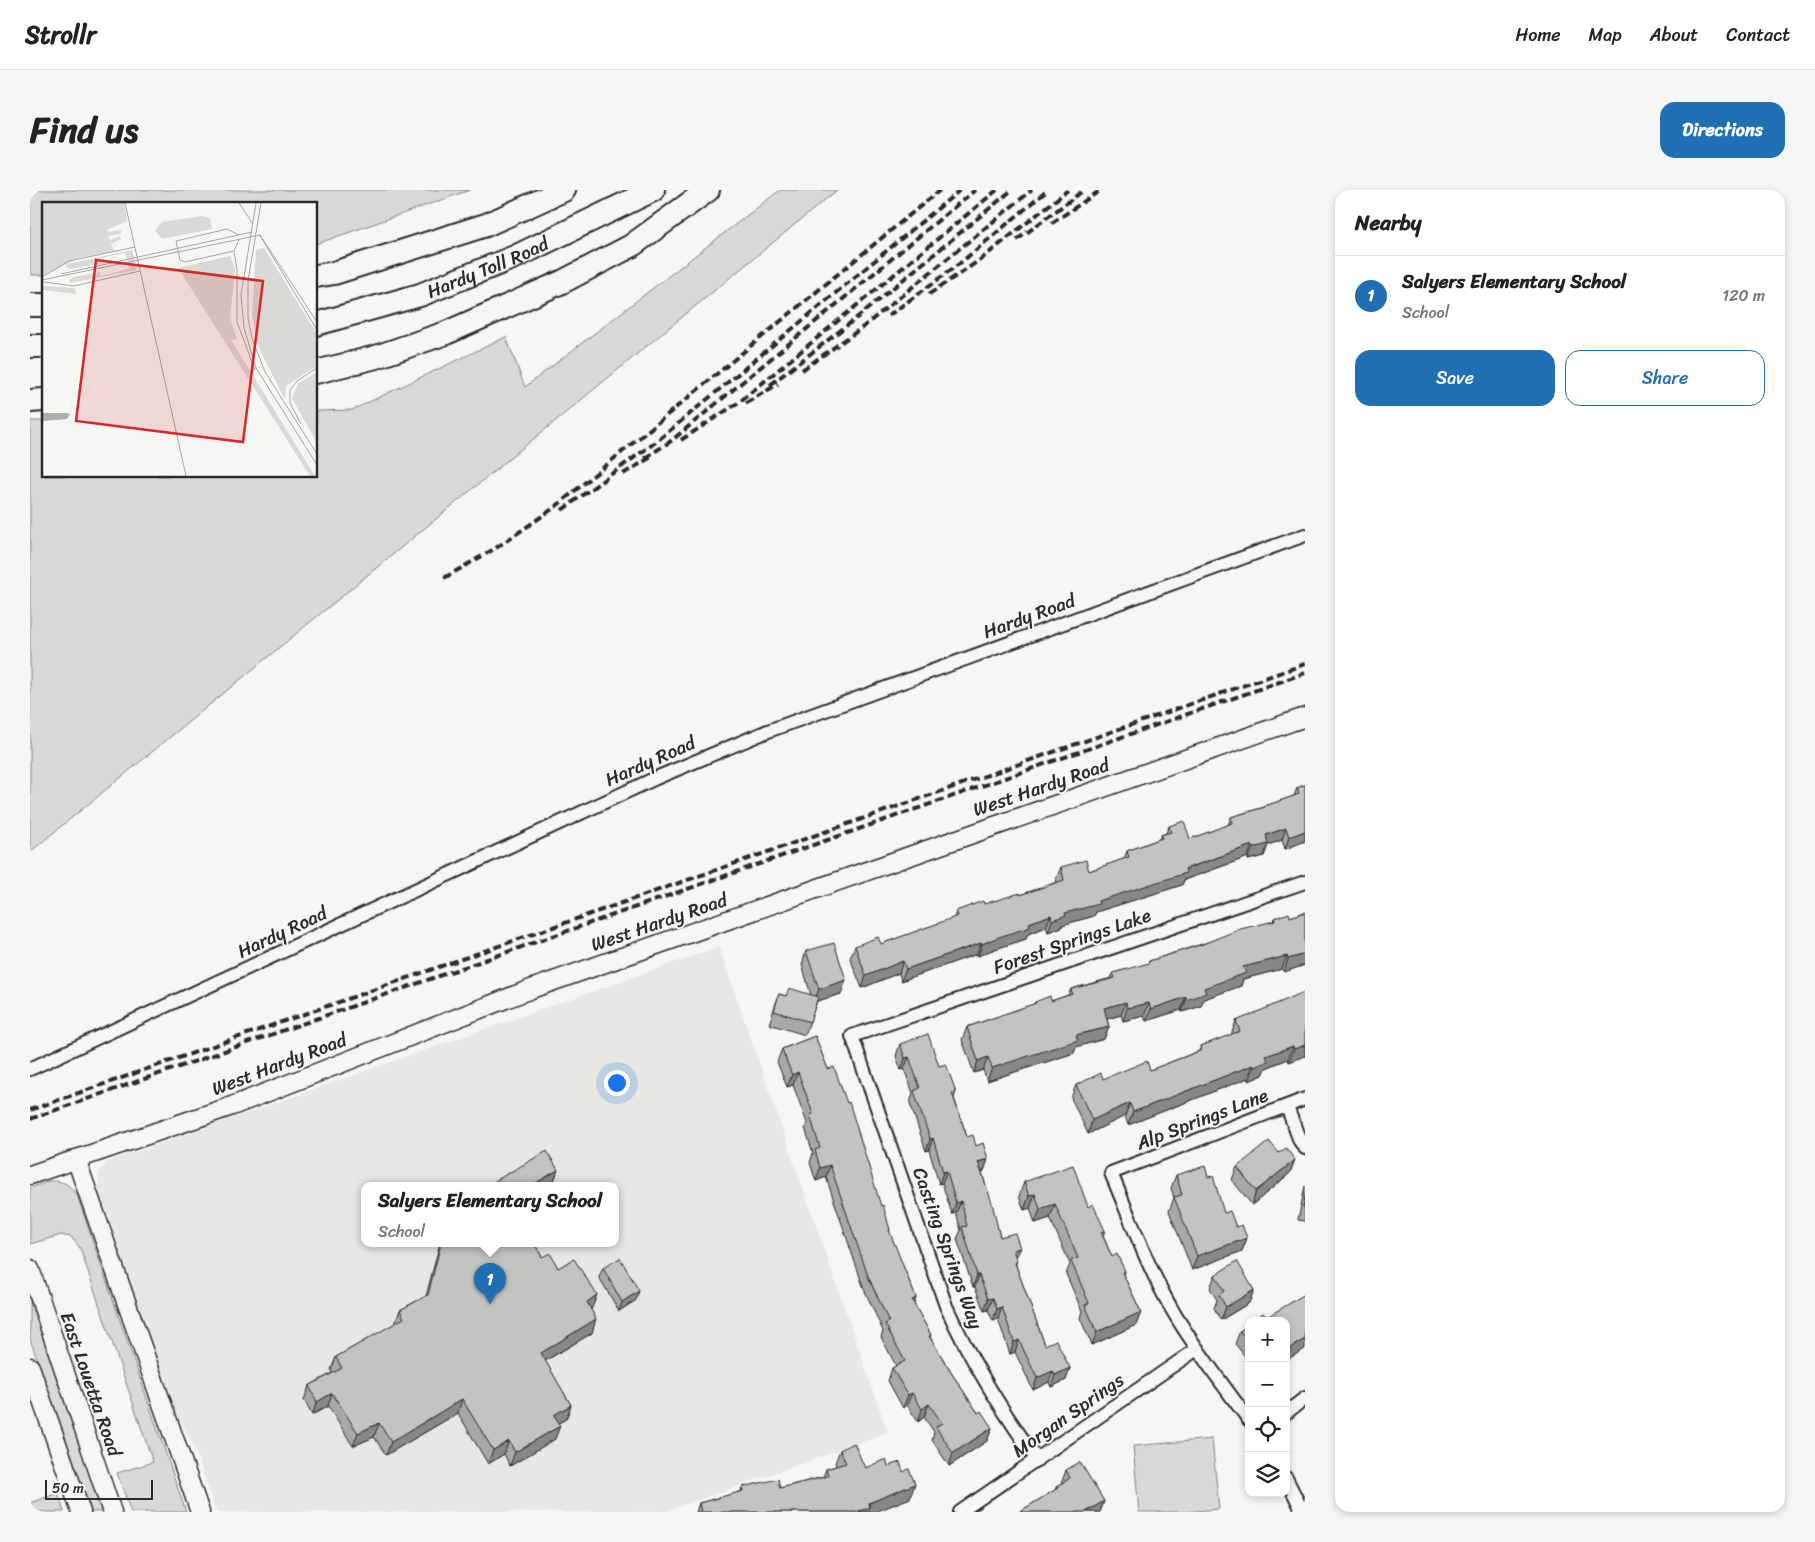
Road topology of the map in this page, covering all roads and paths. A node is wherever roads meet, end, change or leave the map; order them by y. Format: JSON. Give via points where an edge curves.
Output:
{"nodes":[{"id":1,"x":564,"y":190,"type":"edge"},
{"id":2,"x":653,"y":190,"type":"edge"},
{"id":3,"x":708,"y":190,"type":"edge"},
{"id":4,"x":318,"y":276,"type":"edge"},
{"id":5,"x":318,"y":323,"type":"edge"},
{"id":6,"x":318,"y":372,"type":"edge"},
{"id":7,"x":1305,"y":535,"type":"edge"},
{"id":8,"x":1305,"y":717,"type":"edge"},
{"id":9,"x":1305,"y":882,"type":"edge"},
{"id":10,"x":852,"y":1036,"type":"joint"},
{"id":11,"x":30,"y":1070,"type":"edge"},
{"id":12,"x":1305,"y":1100,"type":"edge"},
{"id":13,"x":1287,"y":1107,"type":"junction"},
{"id":14,"x":1305,"y":1148,"type":"edge"},
{"id":15,"x":76,"y":1159,"type":"junction"},
{"id":16,"x":30,"y":1175,"type":"edge"},
{"id":17,"x":30,"y":1271,"type":"edge"},
{"id":18,"x":1197,"y":1350,"type":"junction"},
{"id":19,"x":30,"y":1367,"type":"edge"},
{"id":20,"x":1305,"y":1398,"type":"edge"},
{"id":21,"x":1290,"y":1410,"type":"edge"},
{"id":22,"x":1245,"y":1415,"type":"edge"},
{"id":23,"x":1037,"y":1460,"type":"junction"},
{"id":24,"x":1290,"y":1486,"type":"edge"},
{"id":25,"x":81,"y":1512,"type":"edge"},
{"id":26,"x":112,"y":1512,"type":"edge"},
{"id":27,"x":200,"y":1512,"type":"edge"},
{"id":28,"x":960,"y":1512,"type":"edge"},
{"id":29,"x":1302,"y":1512,"type":"edge"}],
"edges":[{"from":1,"to":4,"type":"highway","name":"Hardy Toll Road","via":[[486,225]]},
{"from":2,"to":5,"type":"highway","name":"Hardy Toll Road","via":[[517,256],[420,295]]},
{"from":3,"to":6,"type":"highway","via":[[631,246],[562,282],[446,333],[376,357]]},
{"from":7,"to":11,"type":"street","name":"Hardy Road","via":[[768,732],[664,774]]},
{"from":8,"to":15,"type":"main road","name":"West Hardy Road","via":[[531,989],[232,1106]]},
{"from":9,"to":10,"type":"street","name":"Forest Springs Lake"},
{"from":10,"to":23,"type":"street","name":"Casting Springs Way","via":[[946,1306],[984,1382]]},
{"from":12,"to":13,"type":"street","name":"Alp Springs Lane"},
{"from":13,"to":14,"type":"street"},
{"from":13,"to":18,"type":"street","name":"Alp Springs Lane","via":[[1111,1173],[1156,1280]]},
{"from":15,"to":16,"type":"main road","name":"West Hardy Road"},
{"from":15,"to":27,"type":"main road"},
{"from":17,"to":26,"type":"main road","name":"East Louetta Road"},
{"from":18,"to":22,"type":"street"},
{"from":18,"to":23,"type":"street","name":"Morgan Springs"},
{"from":19,"to":25,"type":"main road"},
{"from":20,"to":21,"type":"street"},
{"from":23,"to":28,"type":"street","name":"Morgan Springs"},
{"from":24,"to":29,"type":"street"}]}
